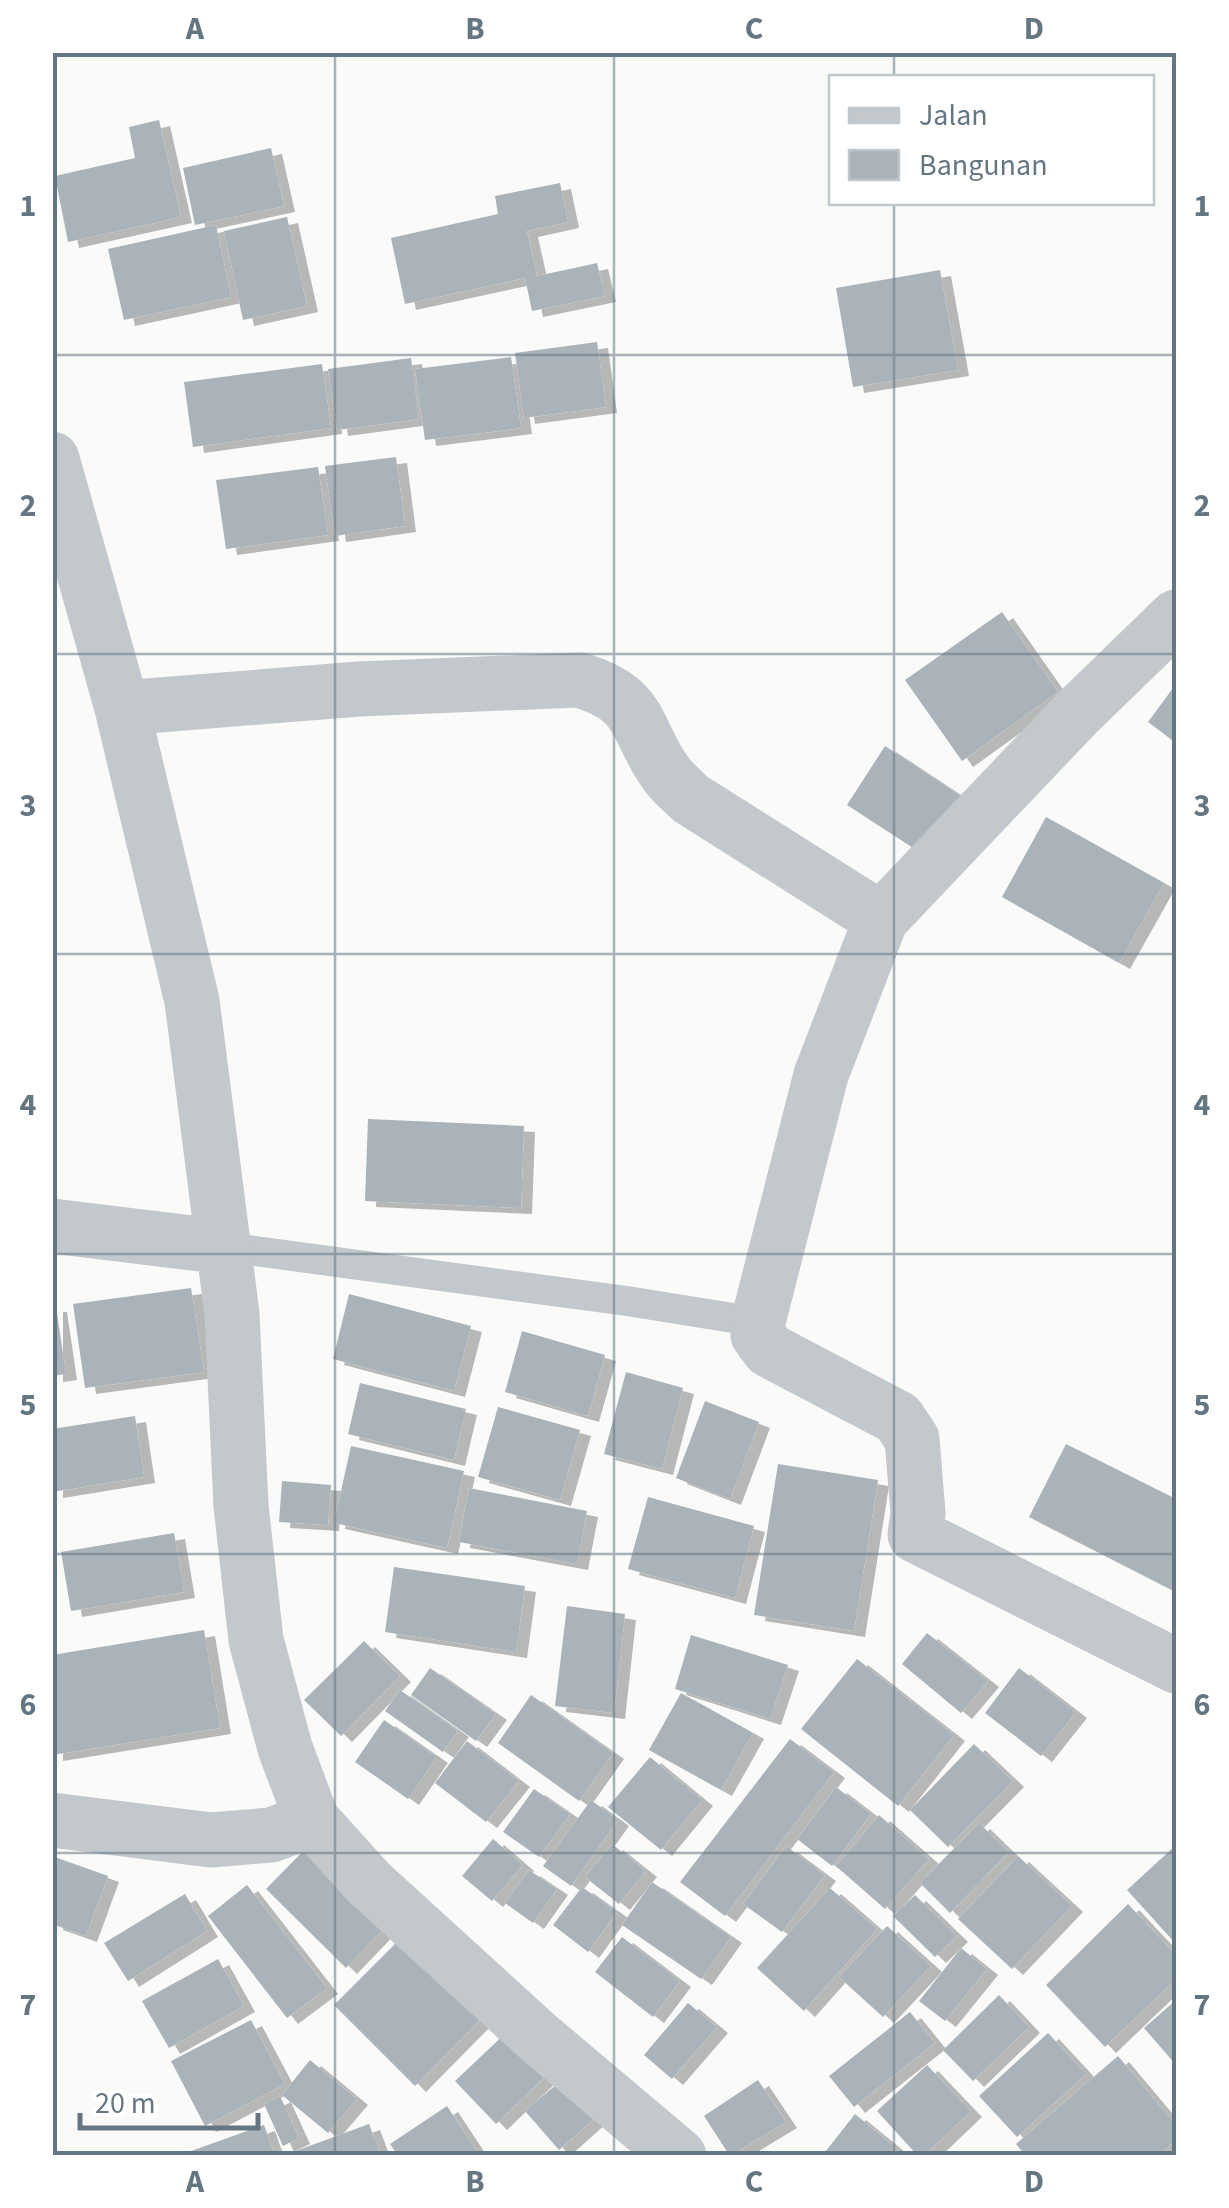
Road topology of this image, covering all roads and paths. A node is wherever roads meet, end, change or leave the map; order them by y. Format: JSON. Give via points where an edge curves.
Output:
{"nodes":[{"id":1,"x":56,"y":487,"type":"edge"},
{"id":2,"x":1176,"y":619,"type":"edge"},
{"id":3,"x":122,"y":708,"type":"junction"},
{"id":4,"x":881,"y":919,"type":"junction"},
{"id":5,"x":52,"y":1226,"type":"edge"},
{"id":6,"x":225,"y":1247,"type":"junction"},
{"id":7,"x":758,"y":1322,"type":"junction"},
{"id":8,"x":1176,"y":1666,"type":"edge"},
{"id":9,"x":52,"y":1820,"type":"edge"},
{"id":10,"x":312,"y":1820,"type":"junction"},
{"id":11,"x":678,"y":2156,"type":"edge"}],
"edges":[{"from":1,"to":3,"type":"street"},
{"from":2,"to":4,"type":"street"},
{"from":3,"to":4,"type":"street","via":[[579,680],[617,696],[641,722],[667,776],[690,799]]},
{"from":3,"to":6,"type":"street","via":[[192,1000]]},
{"from":4,"to":7,"type":"street","via":[[821,1075]]},
{"from":5,"to":6,"type":"street"},
{"from":6,"to":7,"type":"lane"},
{"from":6,"to":10,"type":"street","via":[[256,1640]]},
{"from":7,"to":8,"type":"street","via":[[769,1350],[898,1418],[912,1439],[915,1536]]},
{"from":9,"to":10,"type":"street","via":[[211,1840],[271,1835]]},
{"from":10,"to":11,"type":"street","via":[[368,1883]]}]}
